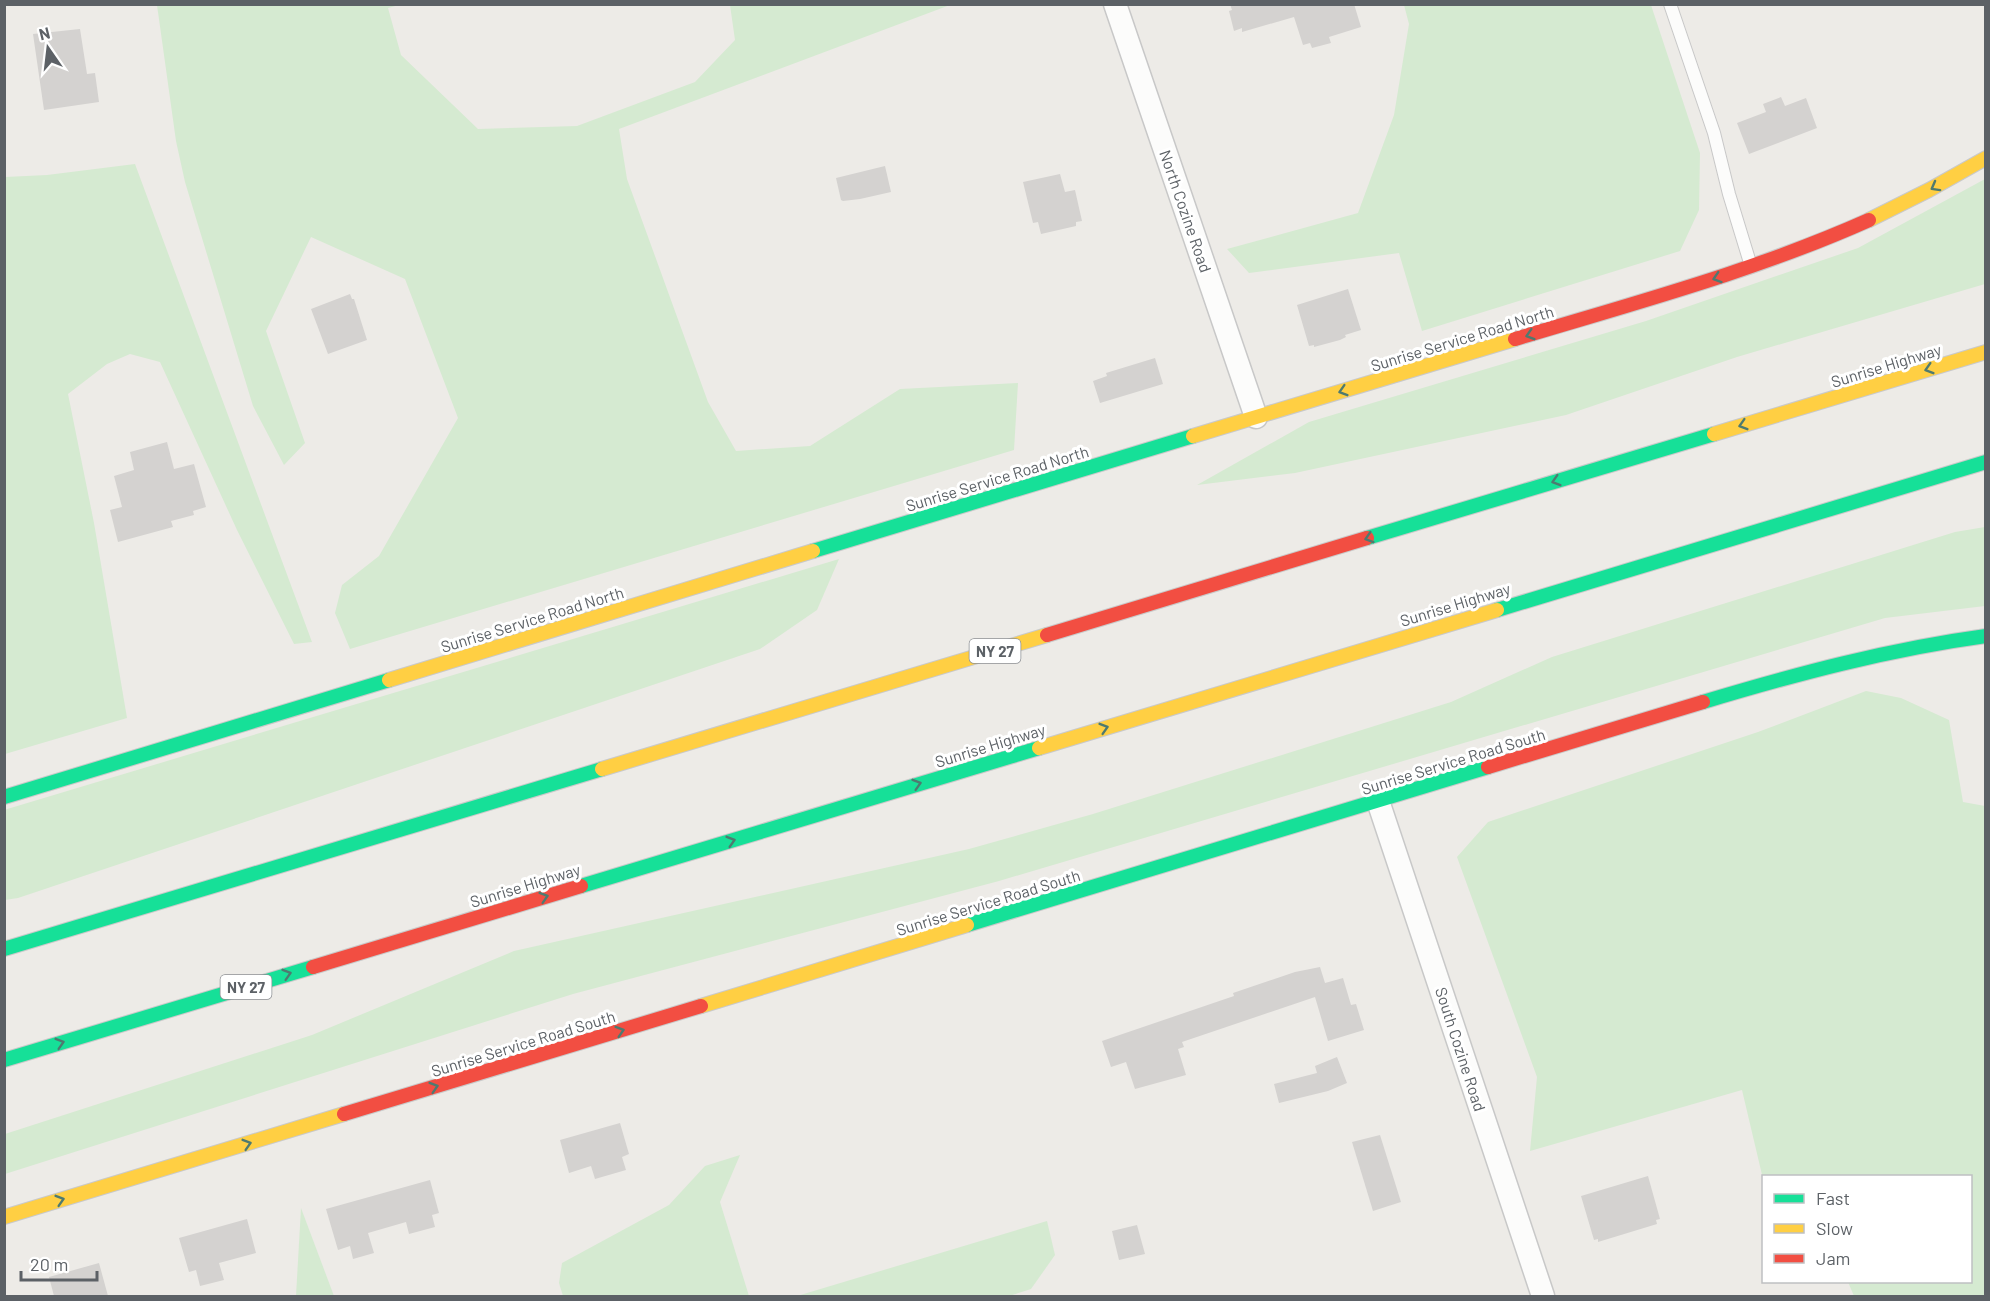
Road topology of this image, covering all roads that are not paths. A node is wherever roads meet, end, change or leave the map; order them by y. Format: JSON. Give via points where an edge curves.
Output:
{"nodes":[{"id":1,"x":1115,"y":4,"type":"edge"},
{"id":2,"x":1670,"y":4,"type":"edge"},
{"id":3,"x":1986,"y":158,"type":"edge"},
{"id":4,"x":1751,"y":267,"type":"junction"},
{"id":5,"x":1986,"y":352,"type":"edge"},
{"id":6,"x":1256,"y":417,"type":"junction"},
{"id":7,"x":1986,"y":462,"type":"edge"},
{"id":8,"x":1986,"y":636,"type":"edge"},
{"id":9,"x":4,"y":797,"type":"edge"},
{"id":10,"x":1378,"y":801,"type":"junction"},
{"id":11,"x":4,"y":949,"type":"edge"},
{"id":12,"x":4,"y":1060,"type":"edge"},
{"id":13,"x":4,"y":1217,"type":"edge"},
{"id":14,"x":1543,"y":1296,"type":"edge"}],
"edges":[{"from":1,"to":6,"type":"street","name":"North Cozine Road"},
{"from":2,"to":4,"type":"lane","via":[[1714,133]]},
{"from":3,"to":4,"type":"main road","name":"Sunrise Service Road North","one_way":true,"via":[[1852,229]]},
{"from":4,"to":6,"type":"main road","name":"Sunrise Service Road North","one_way":true},
{"from":5,"to":11,"type":"main road","name":"Sunrise Highway","number":"NY 27","one_way":true},
{"from":6,"to":9,"type":"main road","name":"Sunrise Service Road North"},
{"from":12,"to":7,"type":"main road","name":"Sunrise Highway","number":"NY 27","one_way":true},
{"from":8,"to":10,"type":"main road","name":"Sunrise Service Road South","via":[[1895,651],[1809,672]]},
{"from":13,"to":10,"type":"main road","name":"Sunrise Service Road South","one_way":true},
{"from":10,"to":14,"type":"street","name":"South Cozine Road"}]}
